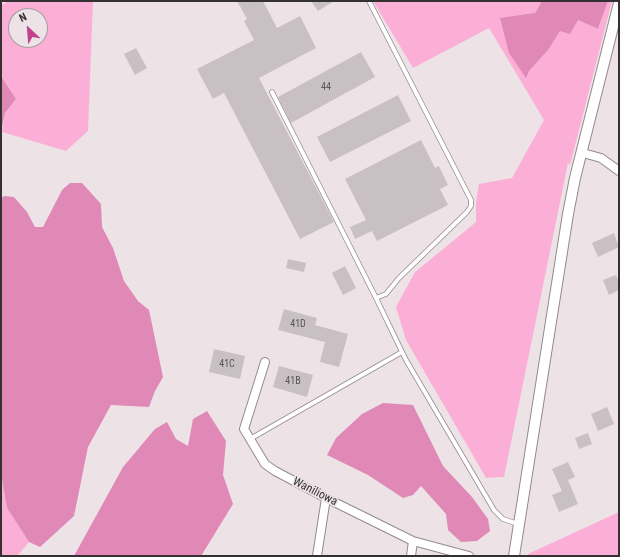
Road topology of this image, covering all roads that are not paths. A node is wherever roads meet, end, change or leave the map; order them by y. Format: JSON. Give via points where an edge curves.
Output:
{"nodes":[{"id":1,"x":369,"y":1,"type":"edge"},
{"id":2,"x":619,"y":3,"type":"edge"},
{"id":3,"x":272,"y":92,"type":"dead end"},
{"id":4,"x":582,"y":153,"type":"junction"},
{"id":5,"x":619,"y":171,"type":"edge"},
{"id":6,"x":376,"y":298,"type":"junction"},
{"id":7,"x":402,"y":352,"type":"junction"},
{"id":8,"x":265,"y":362,"type":"dead end"},
{"id":9,"x":250,"y":439,"type":"junction"},
{"id":10,"x":326,"y":498,"type":"junction"},
{"id":11,"x":518,"y":524,"type":"junction"},
{"id":12,"x":413,"y":541,"type":"junction"},
{"id":13,"x":317,"y":556,"type":"edge"},
{"id":14,"x":411,"y":556,"type":"edge"},
{"id":15,"x":469,"y":556,"type":"edge"},
{"id":16,"x":514,"y":556,"type":"edge"}],
"edges":[{"from":1,"to":6,"type":"lane","via":[[471,200],[467,212],[386,294]]},
{"from":2,"to":4,"type":"street"},
{"from":3,"to":6,"type":"lane"},
{"from":4,"to":5,"type":"street","via":[[601,158]]},
{"from":4,"to":11,"type":"street","via":[[562,253]]},
{"from":6,"to":7,"type":"lane"},
{"from":7,"to":9,"type":"lane"},
{"from":7,"to":11,"type":"lane","via":[[494,510],[503,519]]},
{"from":8,"to":9,"type":"street","name":"Waniliowa","via":[[244,429]]},
{"from":9,"to":10,"type":"street","name":"Waniliowa","via":[[265,464]]},
{"from":10,"to":12,"type":"street","name":"Waniliowa"},
{"from":10,"to":13,"type":"street"},
{"from":11,"to":16,"type":"street"},
{"from":12,"to":14,"type":"street"},
{"from":12,"to":15,"type":"street","name":"Waniliowa"}]}
